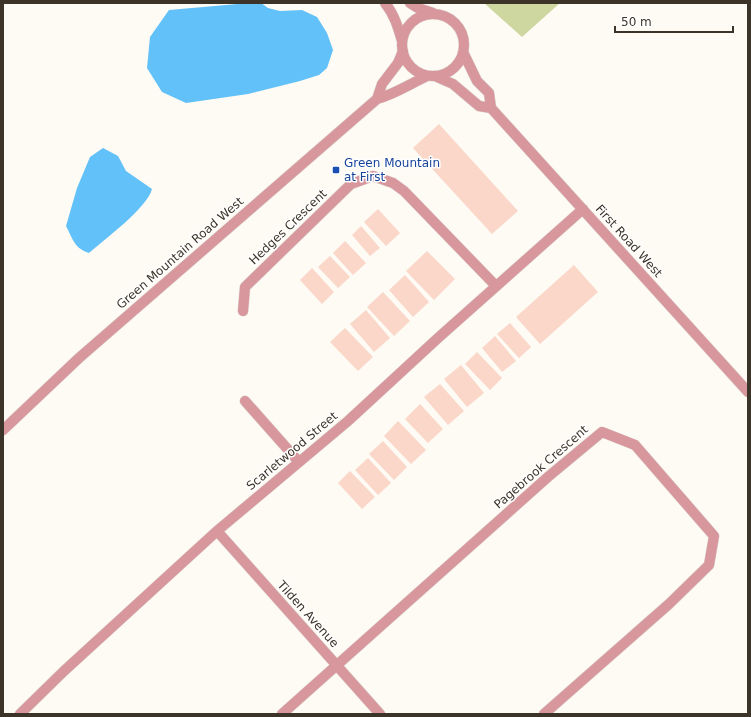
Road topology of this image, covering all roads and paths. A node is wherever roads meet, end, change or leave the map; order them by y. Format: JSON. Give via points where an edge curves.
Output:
{"nodes":[{"id":1,"x":385,"y":3,"type":"edge"},
{"id":2,"x":410,"y":3,"type":"edge"},
{"id":3,"x":435,"y":14,"type":"junction"},
{"id":4,"x":402,"y":47,"type":"junction"},
{"id":5,"x":464,"y":54,"type":"junction"},
{"id":6,"x":432,"y":77,"type":"junction"},
{"id":7,"x":377,"y":99,"type":"junction"},
{"id":8,"x":491,"y":108,"type":"junction"},
{"id":9,"x":583,"y":210,"type":"junction"},
{"id":10,"x":496,"y":286,"type":"junction"},
{"id":11,"x":242,"y":311,"type":"dead end"},
{"id":12,"x":748,"y":392,"type":"edge"},
{"id":13,"x":245,"y":401,"type":"dead end"},
{"id":14,"x":3,"y":430,"type":"edge"},
{"id":15,"x":299,"y":462,"type":"junction"},
{"id":16,"x":217,"y":531,"type":"junction"},
{"id":17,"x":336,"y":665,"type":"junction"},
{"id":18,"x":20,"y":714,"type":"edge"},
{"id":19,"x":282,"y":714,"type":"edge"},
{"id":20,"x":380,"y":714,"type":"edge"},
{"id":21,"x":544,"y":714,"type":"edge"}],
"edges":[{"from":1,"to":4,"type":"street","via":[[397,23]]},
{"from":2,"to":3,"type":"street"},
{"from":3,"to":4,"type":"street","via":[[425,15],[410,25]]},
{"from":3,"to":5,"type":"street","via":[[444,16],[459,27],[463,35]]},
{"from":4,"to":6,"type":"street","via":[[411,68]]},
{"from":4,"to":7,"type":"street","name":"Green Mountain Road West"},
{"from":5,"to":6,"type":"street","via":[[454,69]]},
{"from":5,"to":8,"type":"street","name":"First Road West","via":[[477,81],[488,93]]},
{"from":6,"to":7,"type":"street","name":"Green Mountain Road West"},
{"from":6,"to":8,"type":"street","name":"First Road West","via":[[453,84],[479,106]]},
{"from":7,"to":14,"type":"street","name":"Green Mountain Road West","via":[[80,358]]},
{"from":8,"to":9,"type":"street","name":"First Road West"},
{"from":9,"to":10,"type":"street","name":"Scarletwood Street"},
{"from":9,"to":12,"type":"street","name":"First Road West"},
{"from":10,"to":11,"type":"street","name":"Hedges Crescent","via":[[404,191],[393,183],[373,176],[351,184],[245,287]]},
{"from":10,"to":15,"type":"street","name":"Scarletwood Street","via":[[348,421]]},
{"from":13,"to":15,"type":"street"},
{"from":15,"to":16,"type":"street","name":"Scarletwood Street"},
{"from":16,"to":17,"type":"street","name":"Tilden Avenue"},
{"from":16,"to":18,"type":"street","name":"Scarletwood Street"},
{"from":17,"to":19,"type":"street"},
{"from":17,"to":20,"type":"street","name":"Tilden Avenue"},
{"from":17,"to":21,"type":"street","name":"Pagebrook Crescent","via":[[548,476],[602,432],[635,445],[714,536],[709,565],[669,604]]}]}
